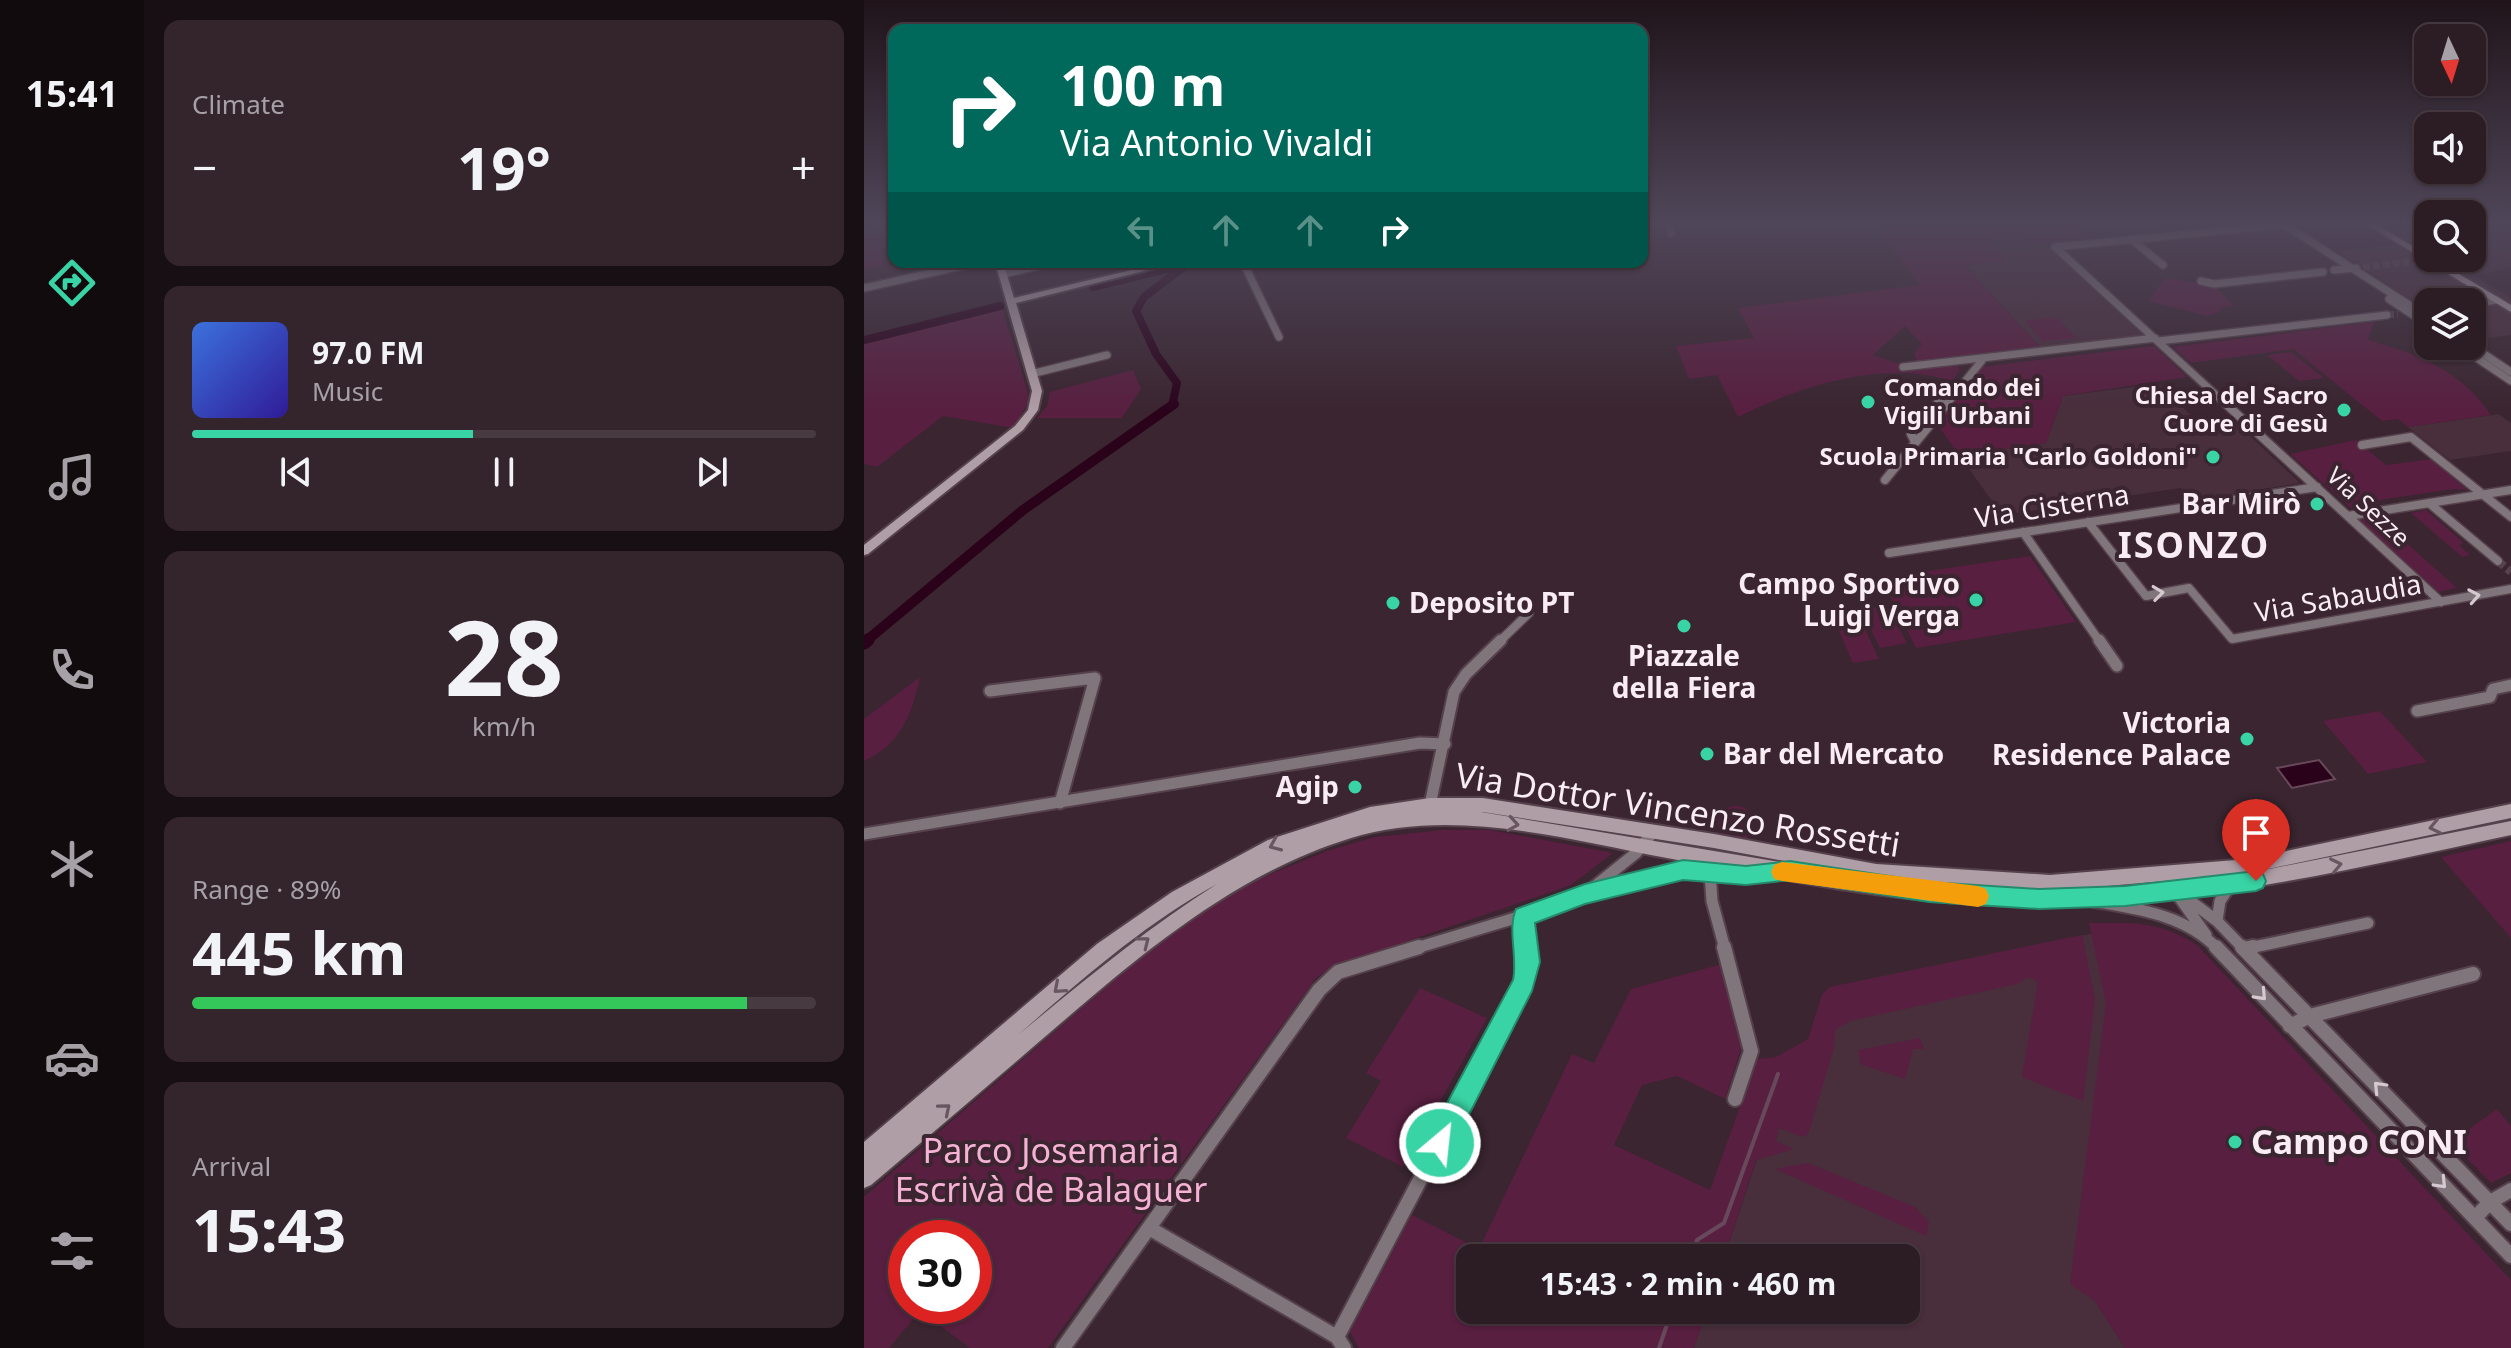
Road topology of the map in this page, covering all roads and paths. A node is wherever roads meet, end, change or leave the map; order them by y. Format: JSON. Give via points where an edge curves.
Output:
{"nodes":[{"id":1,"x":1008,"y":287,"type":"edge"},
{"id":2,"x":1072,"y":287,"type":"edge"},
{"id":3,"x":1255,"y":287,"type":"edge"},
{"id":4,"x":2099,"y":287,"type":"edge"},
{"id":5,"x":2370,"y":287,"type":"edge"},
{"id":6,"x":2388,"y":287,"type":"edge"},
{"id":7,"x":2474,"y":287,"type":"edge"},
{"id":8,"x":2496,"y":300,"type":"junction"},
{"id":9,"x":1013,"y":301,"type":"junction"},
{"id":10,"x":2486,"y":302,"type":"edge"},
{"id":11,"x":2414,"y":304,"type":"edge"},
{"id":12,"x":2511,"y":309,"type":"edge"},
{"id":13,"x":2414,"y":312,"type":"edge"},
{"id":14,"x":2409,"y":313,"type":"junction"},
{"id":15,"x":2398,"y":314,"type":"tunnel mouth"},
{"id":16,"x":2387,"y":315,"type":"tunnel mouth"},
{"id":17,"x":2414,"y":316,"type":"edge"},
{"id":18,"x":1279,"y":337,"type":"dead end"},
{"id":19,"x":2157,"y":340,"type":"junction"},
{"id":20,"x":1107,"y":355,"type":"dead end"},
{"id":21,"x":2486,"y":355,"type":"edge"},
{"id":22,"x":1980,"y":358,"type":"junction"},
{"id":23,"x":2480,"y":360,"type":"edge"},
{"id":24,"x":1903,"y":367,"type":"dead end"},
{"id":25,"x":2511,"y":372,"type":"edge"},
{"id":26,"x":1031,"y":374,"type":"junction"},
{"id":27,"x":2511,"y":381,"type":"edge"},
{"id":28,"x":2362,"y":445,"type":"dead end"},
{"id":29,"x":1885,"y":480,"type":"dead end"},
{"id":30,"x":2317,"y":487,"type":"junction"},
{"id":31,"x":2511,"y":490,"type":"edge"},
{"id":32,"x":2482,"y":494,"type":"junction"},
{"id":33,"x":2429,"y":503,"type":"junction"},
{"id":34,"x":2348,"y":516,"type":"junction"},
{"id":35,"x":2511,"y":517,"type":"edge"},
{"id":36,"x":2088,"y":522,"type":"junction"},
{"id":37,"x":2023,"y":532,"type":"junction"},
{"id":38,"x":864,"y":551,"type":"edge"},
{"id":39,"x":1889,"y":553,"type":"dead end"},
{"id":40,"x":2498,"y":561,"type":"tunnel mouth"},
{"id":41,"x":2511,"y":589,"type":"edge"},
{"id":42,"x":2441,"y":602,"type":"junction"},
{"id":43,"x":1529,"y":613,"type":"dead end"},
{"id":44,"x":2117,"y":666,"type":"dead end"},
{"id":45,"x":2511,"y":685,"type":"edge"},
{"id":46,"x":990,"y":691,"type":"dead end"},
{"id":47,"x":2417,"y":711,"type":"dead end"},
{"id":48,"x":1445,"y":744,"type":"junction"},
{"id":49,"x":1060,"y":803,"type":"junction"},
{"id":50,"x":1430,"y":805,"type":"junction"},
{"id":51,"x":2511,"y":811,"type":"edge"},
{"id":52,"x":2511,"y":828,"type":"edge"},
{"id":53,"x":864,"y":834,"type":"edge"},
{"id":54,"x":1649,"y":839,"type":"junction"},
{"id":55,"x":1790,"y":871,"type":"junction"},
{"id":56,"x":1710,"y":873,"type":"junction"},
{"id":57,"x":2163,"y":875,"type":"junction"},
{"id":58,"x":2231,"y":884,"type":"junction"},
{"id":59,"x":2175,"y":891,"type":"junction"},
{"id":60,"x":1585,"y":894,"type":"junction"},
{"id":61,"x":2080,"y":898,"type":"junction"},
{"id":62,"x":1524,"y":917,"type":"junction"},
{"id":63,"x":2217,"y":921,"type":"junction"},
{"id":64,"x":2368,"y":923,"type":"dead end"},
{"id":65,"x":2208,"y":939,"type":"junction"},
{"id":66,"x":2244,"y":949,"type":"junction"},
{"id":67,"x":2473,"y":974,"type":"dead end"},
{"id":68,"x":2310,"y":1016,"type":"junction"},
{"id":69,"x":2290,"y":1026,"type":"junction"},
{"id":70,"x":1735,"y":1099,"type":"dead end"},
{"id":71,"x":864,"y":1155,"type":"edge"},
{"id":72,"x":864,"y":1178,"type":"edge"},
{"id":73,"x":2511,"y":1190,"type":"edge"},
{"id":74,"x":2490,"y":1202,"type":"junction"},
{"id":75,"x":2475,"y":1218,"type":"junction"},
{"id":76,"x":2511,"y":1224,"type":"edge"},
{"id":77,"x":1149,"y":1228,"type":"junction"},
{"id":78,"x":2511,"y":1256,"type":"edge"},
{"id":79,"x":1340,"y":1342,"type":"edge"},
{"id":80,"x":1063,"y":1348,"type":"edge"}],
"edges":[{"from":1,"to":9,"type":"street"},
{"from":2,"to":9,"type":"street"},
{"from":3,"to":18,"type":"street"},
{"from":4,"to":19,"type":"street","name":"Via Sezze"},
{"from":5,"to":14,"type":"street"},
{"from":6,"to":11,"type":"street"},
{"from":7,"to":8,"type":"street"},
{"from":8,"to":10,"type":"street"},
{"from":8,"to":12,"type":"street"},
{"from":9,"to":26,"type":"street"},
{"from":13,"to":14,"type":"street"},
{"from":14,"to":15,"type":"street"},
{"from":14,"to":17,"type":"street"},
{"from":16,"to":19,"type":"street"},
{"from":19,"to":22,"type":"street"},
{"from":19,"to":30,"type":"street","name":"Via Sezze"},
{"from":20,"to":26,"type":"street"},
{"from":21,"to":25,"type":"street"},
{"from":22,"to":24,"type":"street"},
{"from":22,"to":29,"type":"street"},
{"from":23,"to":27,"type":"street"},
{"from":26,"to":38,"type":"street","via":[[1037,399],[1022,425]]},
{"from":28,"to":32,"type":"street","via":[[2411,437]]},
{"from":30,"to":34,"type":"street","name":"Via Sezze"},
{"from":30,"to":36,"type":"street","name":"Via Cisterna"},
{"from":31,"to":32,"type":"street"},
{"from":32,"to":33,"type":"street"},
{"from":32,"to":35,"type":"street"},
{"from":33,"to":34,"type":"street"},
{"from":33,"to":40,"type":"street"},
{"from":34,"to":42,"type":"street","name":"Via Sezze"},
{"from":36,"to":37,"type":"street","name":"Via Cisterna"},
{"from":36,"to":42,"type":"street","name":"Via Sabaudia","one_way":true,"via":[[2146,596],[2189,588],[2232,639]]},
{"from":37,"to":39,"type":"street","name":"Via Cisterna"},
{"from":37,"to":44,"type":"street"},
{"from":42,"to":41,"type":"street","name":"Via Sabaudia","one_way":true},
{"from":43,"to":48,"type":"street","via":[[1458,684],[1448,709]]},
{"from":45,"to":47,"type":"street","via":[[2493,689],[2490,697]]},
{"from":46,"to":49,"type":"street","via":[[1095,679]]},
{"from":48,"to":49,"type":"street","via":[[1420,743]]},
{"from":48,"to":50,"type":"street"},
{"from":49,"to":53,"type":"street"},
{"from":50,"to":54,"type":"street","name":"Via Dottor Vincenzo Rossetti","via":[[1493,806]]},
{"from":50,"to":71,"type":"street","name":"Via Dottor Vincenzo Rossetti","one_way":true,"via":[[1370,814],[1302,834],[1192,888],[1103,950]]},
{"from":51,"to":57,"type":"street","name":"Via Dottor Vincenzo Rossetti","one_way":true,"via":[[2248,866]]},
{"from":58,"to":52,"type":"street","name":"Via Dottor Vincenzo Rossetti","one_way":true},
{"from":54,"to":55,"type":"street","name":"Via Dottor Vincenzo Rossetti"},
{"from":54,"to":57,"type":"street","name":"Via Dottor Vincenzo Rossetti","via":[[1931,878],[2050,883]]},
{"from":54,"to":60,"type":"street"},
{"from":72,"to":54,"type":"street","name":"Via Dottor Vincenzo Rossetti","one_way":true,"via":[[1147,939],[1210,895],[1287,856],[1363,830],[1438,817]]},
{"from":55,"to":56,"type":"street"},
{"from":55,"to":61,"type":"street","name":"Via Dottor Vincenzo Rossetti","via":[[1945,894]]},
{"from":56,"to":60,"type":"street","via":[[1672,871]]},
{"from":56,"to":70,"type":"street","via":[[1712,901],[1751,1051]]},
{"from":57,"to":59,"type":"street"},
{"from":58,"to":59,"type":"street","name":"Via Dottor Vincenzo Rossetti"},
{"from":58,"to":63,"type":"street","via":[[2220,901]]},
{"from":59,"to":61,"type":"street","name":"Via Dottor Vincenzo Rossetti"},
{"from":59,"to":63,"type":"street"},
{"from":59,"to":65,"type":"street"},
{"from":60,"to":62,"type":"street"},
{"from":61,"to":65,"type":"street","via":[[2158,912]]},
{"from":62,"to":77,"type":"street","via":[[1338,972],[1319,990]]},
{"from":62,"to":79,"type":"street","via":[[1524,983]]},
{"from":63,"to":66,"type":"street"},
{"from":64,"to":66,"type":"street"},
{"from":65,"to":69,"type":"street","one_way":true},
{"from":66,"to":68,"type":"street"},
{"from":67,"to":68,"type":"street"},
{"from":68,"to":69,"type":"street"},
{"from":74,"to":68,"type":"street","one_way":true},
{"from":69,"to":75,"type":"street","one_way":true},
{"from":73,"to":74,"type":"street"},
{"from":74,"to":75,"type":"street"},
{"from":74,"to":76,"type":"street"},
{"from":75,"to":78,"type":"street"},
{"from":77,"to":79,"type":"street"},
{"from":77,"to":80,"type":"street"}]}
